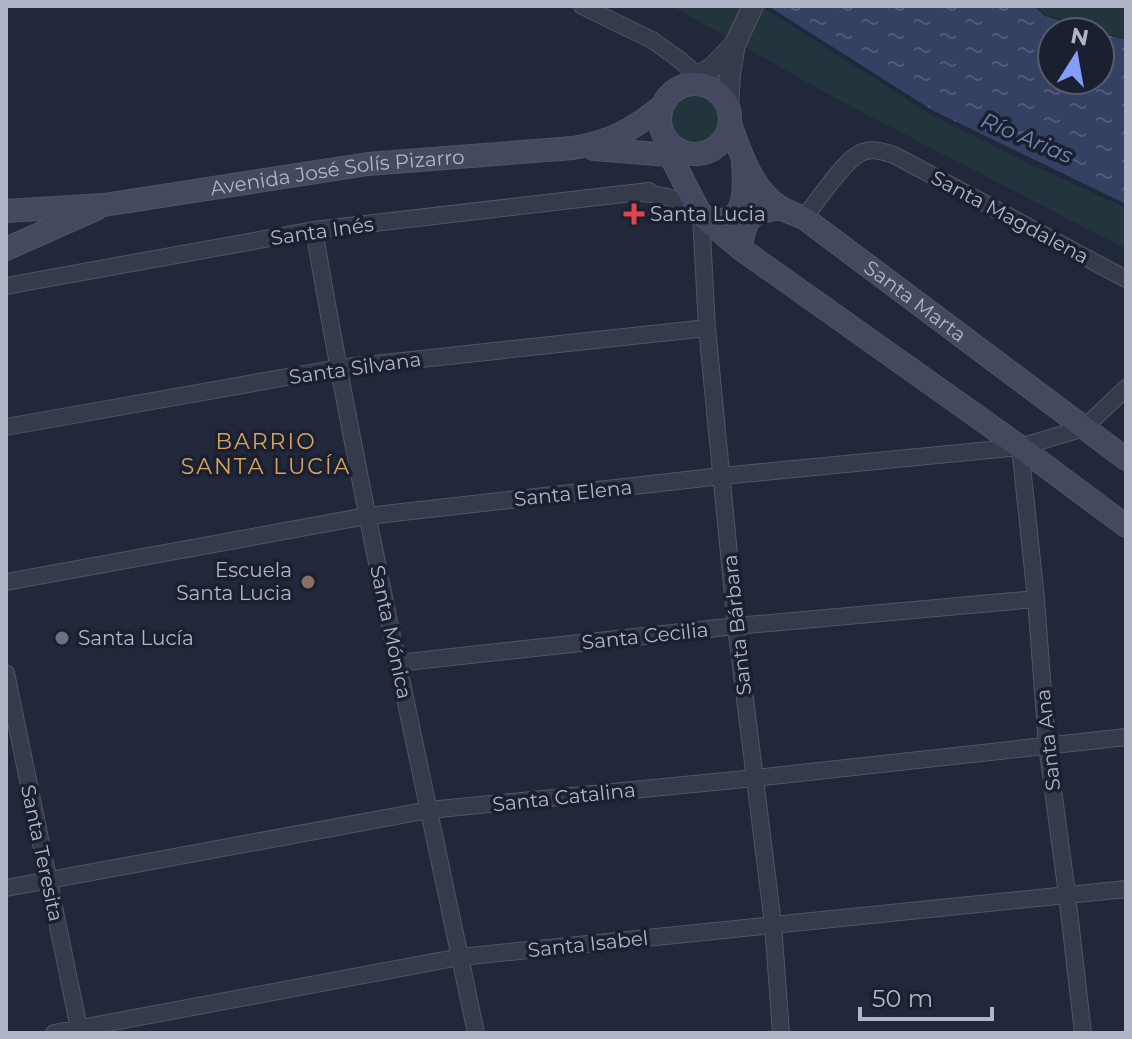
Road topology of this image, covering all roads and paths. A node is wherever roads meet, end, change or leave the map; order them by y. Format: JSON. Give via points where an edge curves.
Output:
{"nodes":[{"id":1,"x":582,"y":6,"type":"edge"},
{"id":2,"x":748,"y":15,"type":"edge"},
{"id":3,"x":735,"y":44,"type":"junction"},
{"id":4,"x":696,"y":84,"type":"junction"},
{"id":5,"x":662,"y":106,"type":"junction"},
{"id":6,"x":729,"y":115,"type":"junction"},
{"id":7,"x":573,"y":148,"type":"junction"},
{"id":8,"x":675,"y":154,"type":"junction"},
{"id":9,"x":743,"y":159,"type":"junction"},
{"id":10,"x":641,"y":193,"type":"junction"},
{"id":11,"x":104,"y":205,"type":"junction"},
{"id":12,"x":781,"y":208,"type":"junction"},
{"id":13,"x":6,"y":211,"type":"edge"},
{"id":14,"x":701,"y":215,"type":"junction"},
{"id":15,"x":804,"y":218,"type":"junction"},
{"id":16,"x":314,"y":230,"type":"junction"},
{"id":17,"x":6,"y":249,"type":"edge"},
{"id":18,"x":741,"y":249,"type":"junction"},
{"id":19,"x":1126,"y":279,"type":"edge"},
{"id":20,"x":6,"y":286,"type":"edge"},
{"id":21,"x":707,"y":328,"type":"junction"},
{"id":22,"x":338,"y":368,"type":"junction"},
{"id":23,"x":1126,"y":388,"type":"edge"},
{"id":24,"x":6,"y":427,"type":"edge"},
{"id":25,"x":1084,"y":428,"type":"junction"},
{"id":26,"x":1020,"y":447,"type":"junction"},
{"id":27,"x":1126,"y":459,"type":"edge"},
{"id":28,"x":722,"y":476,"type":"junction"},
{"id":29,"x":367,"y":516,"type":"junction"},
{"id":30,"x":1126,"y":526,"type":"edge"},
{"id":31,"x":6,"y":582,"type":"edge"},
{"id":32,"x":1036,"y":599,"type":"junction"},
{"id":33,"x":736,"y":626,"type":"junction"},
{"id":34,"x":397,"y":663,"type":"junction"},
{"id":35,"x":6,"y":673,"type":"edge"},
{"id":36,"x":12,"y":734,"type":"edge"},
{"id":37,"x":1126,"y":737,"type":"edge"},
{"id":38,"x":1047,"y":745,"type":"junction"},
{"id":39,"x":755,"y":778,"type":"junction"},
{"id":40,"x":429,"y":810,"type":"junction"},
{"id":41,"x":48,"y":880,"type":"junction"},
{"id":42,"x":6,"y":888,"type":"edge"},
{"id":43,"x":1126,"y":889,"type":"edge"},
{"id":44,"x":1067,"y":894,"type":"junction"},
{"id":45,"x":773,"y":924,"type":"junction"},
{"id":46,"x":460,"y":957,"type":"junction"},
{"id":47,"x":79,"y":1031,"type":"edge"},
{"id":48,"x":54,"y":1033,"type":"edge"},
{"id":49,"x":476,"y":1033,"type":"edge"},
{"id":50,"x":781,"y":1033,"type":"edge"},
{"id":51,"x":1083,"y":1033,"type":"edge"}],
"edges":[{"from":1,"to":4,"type":"street","via":[[652,40],[680,60]]},
{"from":2,"to":3,"type":"street"},
{"from":3,"to":4,"type":"street"},
{"from":3,"to":6,"type":"street"},
{"from":4,"to":5,"type":"main road","via":[[669,95]]},
{"from":4,"to":6,"type":"main road","via":[[720,95]]},
{"from":5,"to":7,"type":"main road","name":"Avenida José Solís Pizarro","via":[[625,133]]},
{"from":5,"to":8,"type":"main road","via":[[660,123]]},
{"from":6,"to":8,"type":"main road","via":[[725,137],[714,148]]},
{"from":6,"to":9,"type":"main road","name":"Santa Marta"},
{"from":7,"to":8,"type":"main road","name":"Avenida José Solís Pizarro"},
{"from":7,"to":11,"type":"main road","name":"Avenida José Solís Pizarro","via":[[368,164]]},
{"from":8,"to":10,"type":"street","name":"Santa Inés","via":[[675,181]]},
{"from":8,"to":14,"type":"main road"},
{"from":9,"to":12,"type":"main road","name":"Santa Marta","via":[[763,194]]},
{"from":9,"to":14,"type":"main road","via":[[745,188],[735,215],[720,220]]},
{"from":10,"to":14,"type":"street","name":"Santa Inés","via":[[678,199]]},
{"from":10,"to":16,"type":"street","name":"Santa Inés"},
{"from":11,"to":13,"type":"main road","name":"Avenida José Solís Pizarro"},
{"from":11,"to":17,"type":"main road","name":"Avenida José Solís Pizarro"},
{"from":12,"to":15,"type":"main road","name":"Santa Marta"},
{"from":12,"to":18,"type":"main road","via":[[751,217],[743,227]]},
{"from":14,"to":18,"type":"main road"},
{"from":14,"to":21,"type":"street","name":"Santa Bárbara"},
{"from":15,"to":19,"type":"street","name":"Santa Magdalena","via":[[848,162],[862,152],[878,151]]},
{"from":15,"to":25,"type":"main road","name":"Santa Marta"},
{"from":16,"to":20,"type":"street","name":"Santa Inés"},
{"from":16,"to":22,"type":"street","name":"Santa Mónica"},
{"from":18,"to":26,"type":"main road"},
{"from":21,"to":22,"type":"street","name":"Santa Silvana"},
{"from":21,"to":28,"type":"street","name":"Santa Bárbara"},
{"from":22,"to":24,"type":"street","name":"Santa Silvana"},
{"from":22,"to":29,"type":"street","name":"Santa Mónica"},
{"from":23,"to":25,"type":"street","name":"Santa Elena"},
{"from":25,"to":26,"type":"street","name":"Santa Elena"},
{"from":25,"to":27,"type":"main road","name":"Santa Marta"},
{"from":26,"to":28,"type":"street","name":"Santa Elena"},
{"from":26,"to":30,"type":"main road"},
{"from":26,"to":32,"type":"street","name":"Santa Ana"},
{"from":28,"to":29,"type":"street","name":"Santa Elena"},
{"from":28,"to":33,"type":"street","name":"Santa Bárbara"},
{"from":29,"to":31,"type":"street","name":"Santa Elena"},
{"from":29,"to":34,"type":"street","name":"Santa Mónica"},
{"from":32,"to":33,"type":"street","name":"Santa Cecilia"},
{"from":32,"to":38,"type":"street","name":"Santa Ana"},
{"from":33,"to":34,"type":"street","name":"Santa Cecilia"},
{"from":33,"to":39,"type":"street","name":"Santa Bárbara"},
{"from":34,"to":40,"type":"street","name":"Santa Mónica"},
{"from":35,"to":36,"type":"street","name":"Santa Teresita"},
{"from":36,"to":41,"type":"street","name":"Santa Teresita"},
{"from":37,"to":38,"type":"street","name":"Santa Catalina"},
{"from":38,"to":39,"type":"street","name":"Santa Catalina"},
{"from":38,"to":44,"type":"street","name":"Santa Ana"},
{"from":39,"to":40,"type":"street","name":"Santa Catalina"},
{"from":39,"to":45,"type":"street","name":"Santa Bárbara"},
{"from":40,"to":41,"type":"street","name":"Santa Catalina"},
{"from":40,"to":46,"type":"street","name":"Santa Mónica"},
{"from":41,"to":42,"type":"street","name":"Santa Catalina"},
{"from":41,"to":47,"type":"street","name":"Santa Teresita"},
{"from":43,"to":44,"type":"street","name":"Santa Isabel"},
{"from":44,"to":45,"type":"street","name":"Santa Isabel"},
{"from":44,"to":51,"type":"street","name":"Santa Ana"},
{"from":45,"to":46,"type":"street","name":"Santa Isabel"},
{"from":45,"to":50,"type":"street","name":"Santa Bárbara"},
{"from":46,"to":47,"type":"street","name":"Santa Isabel"},
{"from":46,"to":49,"type":"street","name":"Santa Mónica"},
{"from":47,"to":48,"type":"street","name":"Santa Isabel"}]}
